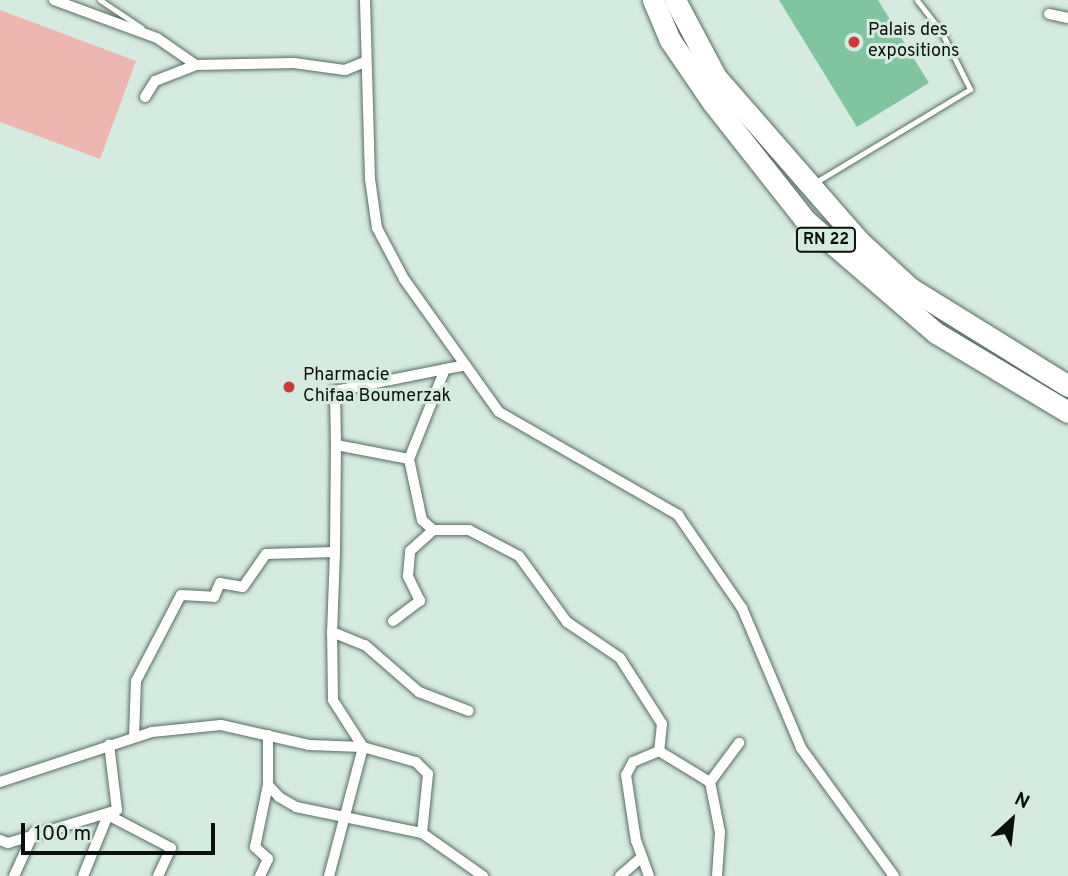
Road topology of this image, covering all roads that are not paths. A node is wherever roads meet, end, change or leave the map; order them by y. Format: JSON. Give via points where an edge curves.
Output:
{"nodes":[{"id":1,"x":54,"y":0,"type":"edge"},
{"id":2,"x":100,"y":0,"type":"edge"},
{"id":3,"x":365,"y":0,"type":"edge"},
{"id":4,"x":653,"y":0,"type":"edge"},
{"id":5,"x":675,"y":0,"type":"edge"},
{"id":6,"x":917,"y":0,"type":"edge"},
{"id":7,"x":1049,"y":14,"type":"dead end"},
{"id":8,"x":1068,"y":18,"type":"edge"},
{"id":9,"x":156,"y":38,"type":"junction"},
{"id":10,"x":365,"y":62,"type":"junction"},
{"id":11,"x":196,"y":65,"type":"junction"},
{"id":12,"x":145,"y":97,"type":"dead end"},
{"id":13,"x":808,"y":189,"type":"junction"},
{"id":14,"x":462,"y":366,"type":"junction"},
{"id":15,"x":445,"y":369,"type":"junction"},
{"id":16,"x":1068,"y":386,"type":"edge"},
{"id":17,"x":1068,"y":412,"type":"edge"},
{"id":18,"x":336,"y":445,"type":"junction"},
{"id":19,"x":409,"y":459,"type":"junction"},
{"id":20,"x":433,"y":530,"type":"junction"},
{"id":21,"x":335,"y":552,"type":"junction"},
{"id":22,"x":393,"y":621,"type":"dead end"},
{"id":23,"x":331,"y":632,"type":"junction"},
{"id":24,"x":469,"y":711,"type":"dead end"},
{"id":25,"x":268,"y":735,"type":"junction"},
{"id":26,"x":134,"y":737,"type":"junction"},
{"id":27,"x":739,"y":743,"type":"dead end"},
{"id":28,"x":109,"y":744,"type":"junction"},
{"id":29,"x":363,"y":747,"type":"junction"},
{"id":30,"x":659,"y":751,"type":"junction"},
{"id":31,"x":0,"y":782,"type":"edge"},
{"id":32,"x":710,"y":782,"type":"junction"},
{"id":33,"x":268,"y":785,"type":"junction"},
{"id":34,"x":347,"y":814,"type":"junction"},
{"id":35,"x":108,"y":815,"type":"junction"},
{"id":36,"x":34,"y":832,"type":"junction"},
{"id":37,"x":422,"y":833,"type":"junction"},
{"id":38,"x":0,"y":840,"type":"edge"},
{"id":39,"x":642,"y":857,"type":"junction"},
{"id":40,"x":14,"y":876,"type":"edge"},
{"id":41,"x":83,"y":876,"type":"edge"},
{"id":42,"x":158,"y":876,"type":"edge"},
{"id":43,"x":260,"y":876,"type":"edge"},
{"id":44,"x":329,"y":876,"type":"edge"},
{"id":45,"x":483,"y":876,"type":"edge"},
{"id":46,"x":620,"y":876,"type":"edge"},
{"id":47,"x":649,"y":876,"type":"edge"},
{"id":48,"x":718,"y":876,"type":"edge"},
{"id":49,"x":894,"y":876,"type":"edge"}],
"edges":[{"from":1,"to":9,"type":"street"},
{"from":2,"to":9,"type":"lane"},
{"from":3,"to":10,"type":"street"},
{"from":4,"to":17,"type":"highway","number":"RN 22","via":[[670,40],[713,103],[805,220],[936,333]]},
{"from":5,"to":13,"type":"highway","number":"RN 22","via":[[716,77]]},
{"from":6,"to":13,"type":"lane","via":[[941,32],[970,89]]},
{"from":7,"to":8,"type":"street"},
{"from":9,"to":11,"type":"street"},
{"from":10,"to":11,"type":"street","via":[[345,70],[294,63]]},
{"from":10,"to":14,"type":"street","via":[[377,228]]},
{"from":11,"to":12,"type":"street","via":[[155,81]]},
{"from":13,"to":16,"type":"highway","number":"RN 22","via":[[910,288]]},
{"from":14,"to":15,"type":"street"},
{"from":14,"to":49,"type":"street","via":[[499,412],[678,515],[742,608],[802,748]]},
{"from":15,"to":18,"type":"street","via":[[335,391]]},
{"from":15,"to":19,"type":"street"},
{"from":18,"to":19,"type":"street"},
{"from":18,"to":21,"type":"street"},
{"from":19,"to":20,"type":"street","via":[[422,520]]},
{"from":20,"to":22,"type":"street","via":[[410,551],[408,576],[420,601]]},
{"from":20,"to":30,"type":"street","via":[[469,530],[519,556],[567,622],[598,638],[646,691],[662,724]]},
{"from":21,"to":23,"type":"street"},
{"from":21,"to":26,"type":"street","via":[[266,554],[243,587],[220,583],[214,597],[181,596],[136,681]]},
{"from":23,"to":24,"type":"street","via":[[365,645],[419,692]]},
{"from":23,"to":29,"type":"street","via":[[333,700]]},
{"from":25,"to":26,"type":"street","via":[[221,725]]},
{"from":25,"to":29,"type":"street"},
{"from":25,"to":33,"type":"street"},
{"from":26,"to":28,"type":"street"},
{"from":27,"to":32,"type":"street"},
{"from":28,"to":31,"type":"street"},
{"from":28,"to":35,"type":"street","via":[[117,810]]},
{"from":29,"to":34,"type":"street"},
{"from":29,"to":37,"type":"street","via":[[416,762],[428,774]]},
{"from":30,"to":32,"type":"street"},
{"from":30,"to":39,"type":"street","via":[[633,762],[626,775]]},
{"from":32,"to":48,"type":"street","via":[[720,832]]},
{"from":33,"to":34,"type":"street","via":[[296,807]]},
{"from":33,"to":43,"type":"street","via":[[255,847],[268,859]]},
{"from":34,"to":37,"type":"street"},
{"from":34,"to":44,"type":"street"},
{"from":35,"to":36,"type":"street"},
{"from":35,"to":41,"type":"street"},
{"from":35,"to":42,"type":"street","via":[[171,848]]},
{"from":36,"to":38,"type":"street","via":[[8,844]]},
{"from":36,"to":40,"type":"street"},
{"from":37,"to":45,"type":"street"},
{"from":39,"to":46,"type":"street"},
{"from":39,"to":47,"type":"street"}]}
